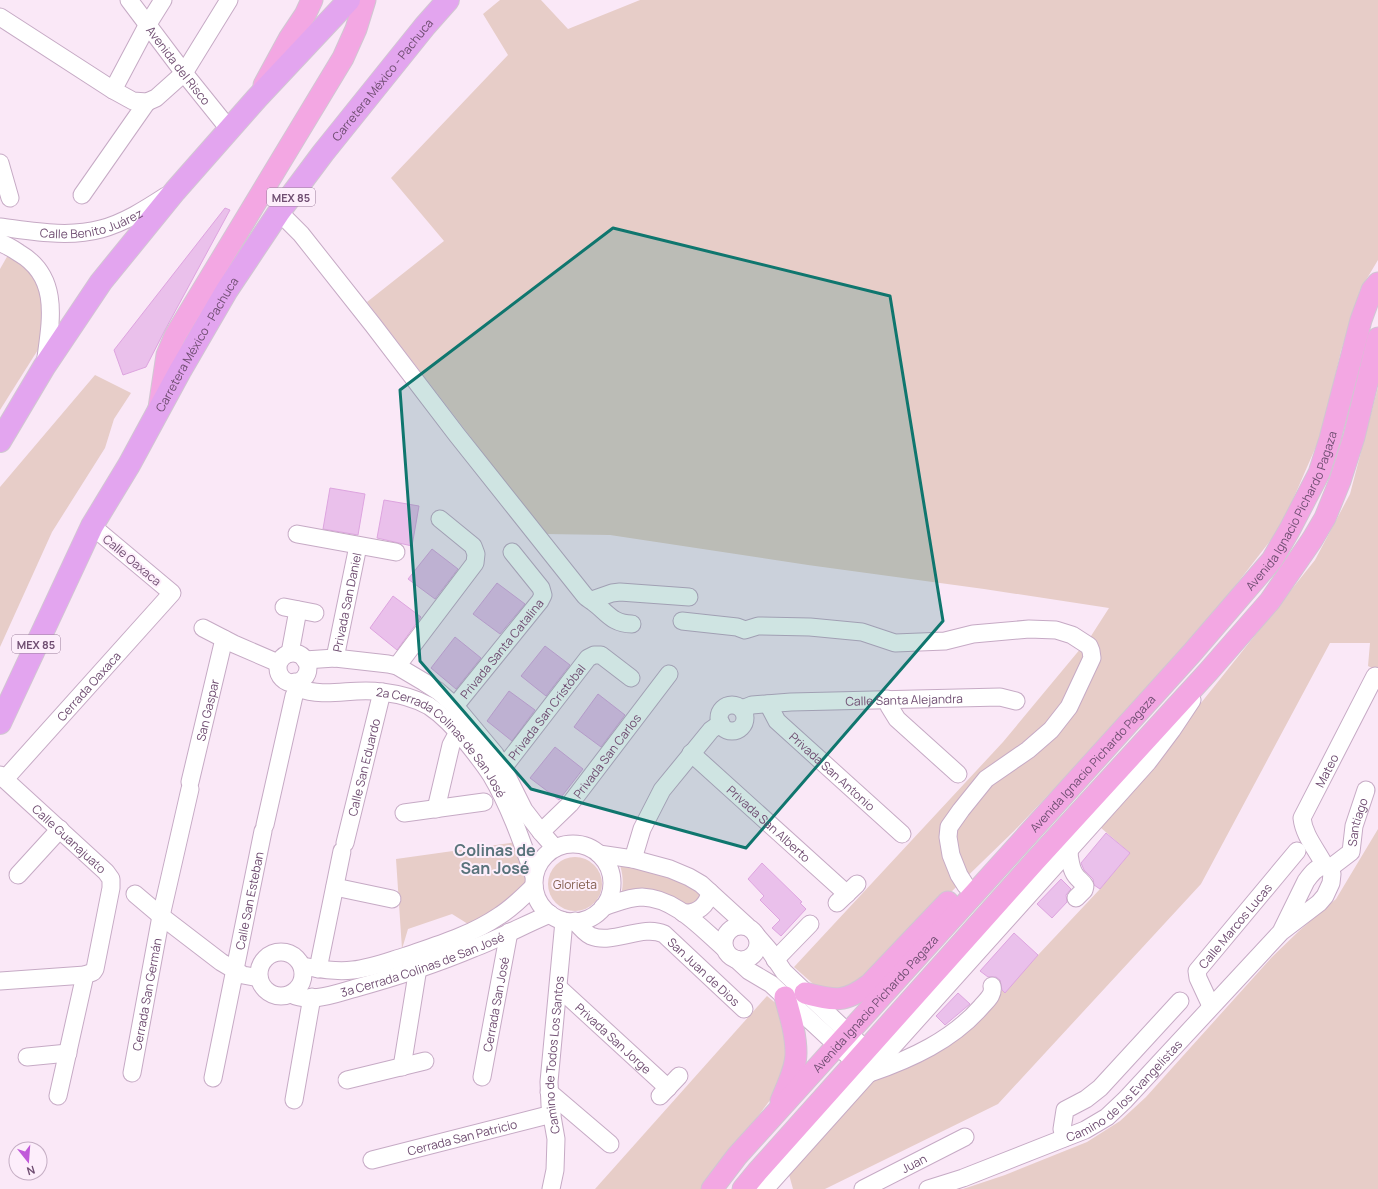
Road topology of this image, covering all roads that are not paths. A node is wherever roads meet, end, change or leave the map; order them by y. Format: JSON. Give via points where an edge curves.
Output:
{"nodes":[{"id":1,"x":129,"y":0,"type":"edge"},
{"id":2,"x":163,"y":0,"type":"edge"},
{"id":3,"x":229,"y":0,"type":"edge"},
{"id":4,"x":312,"y":0,"type":"edge"},
{"id":5,"x":349,"y":0,"type":"edge"},
{"id":6,"x":365,"y":0,"type":"edge"},
{"id":7,"x":448,"y":0,"type":"edge"},
{"id":8,"x":0,"y":17,"type":"edge"},
{"id":9,"x":148,"y":24,"type":"junction"},
{"id":10,"x":184,"y":73,"type":"junction"},
{"id":11,"x":113,"y":90,"type":"junction"},
{"id":12,"x":257,"y":98,"type":"junction"},
{"id":13,"x":146,"y":102,"type":"junction"},
{"id":14,"x":230,"y":130,"type":"junction"},
{"id":15,"x":0,"y":163,"type":"edge"},
{"id":16,"x":175,"y":191,"type":"junction"},
{"id":17,"x":82,"y":195,"type":"dead end"},
{"id":18,"x":10,"y":198,"type":"dead end"},
{"id":19,"x":279,"y":212,"type":"junction"},
{"id":20,"x":0,"y":227,"type":"edge"},
{"id":21,"x":0,"y":243,"type":"edge"},
{"id":22,"x":1378,"y":282,"type":"edge"},
{"id":23,"x":1376,"y":351,"type":"edge"},
{"id":24,"x":1352,"y":352,"type":"junction"},
{"id":25,"x":44,"y":367,"type":"junction"},
{"id":26,"x":158,"y":411,"type":"junction"},
{"id":27,"x":0,"y":441,"type":"edge"},
{"id":28,"x":440,"y":519,"type":"dead end"},
{"id":29,"x":92,"y":526,"type":"junction"},
{"id":30,"x":297,"y":534,"type":"dead end"},
{"id":31,"x":358,"y":546,"type":"junction"},
{"id":32,"x":396,"y":552,"type":"dead end"},
{"id":33,"x":512,"y":552,"type":"dead end"},
{"id":34,"x":172,"y":593,"type":"joint"},
{"id":35,"x":689,"y":597,"type":"dead end"},
{"id":36,"x":592,"y":600,"type":"junction"},
{"id":37,"x":299,"y":610,"type":"dead end"},
{"id":38,"x":682,"y":621,"type":"dead end"},
{"id":39,"x":632,"y":624,"type":"dead end"},
{"id":40,"x":203,"y":628,"type":"dead end"},
{"id":41,"x":224,"y":639,"type":"junction"},
{"id":42,"x":335,"y":658,"type":"junction"},
{"id":43,"x":291,"y":659,"type":"junction"},
{"id":44,"x":403,"y":670,"type":"junction"},
{"id":45,"x":1208,"y":672,"type":"junction"},
{"id":46,"x":669,"y":674,"type":"dead end"},
{"id":47,"x":1375,"y":676,"type":"dead end"},
{"id":48,"x":631,"y":678,"type":"dead end"},
{"id":49,"x":297,"y":685,"type":"junction"},
{"id":50,"x":382,"y":692,"type":"junction"},
{"id":51,"x":401,"y":696,"type":"junction"},
{"id":52,"x":887,"y":699,"type":"junction"},
{"id":53,"x":1016,"y":701,"type":"dead end"},
{"id":54,"x":768,"y":704,"type":"junction"},
{"id":55,"x":455,"y":706,"type":"junction"},
{"id":56,"x":0,"y":723,"type":"edge"},
{"id":57,"x":458,"y":732,"type":"junction"},
{"id":58,"x":691,"y":753,"type":"junction"},
{"id":59,"x":503,"y":768,"type":"junction"},
{"id":60,"x":958,"y":774,"type":"dead end"},
{"id":61,"x":3,"y":777,"type":"edge"},
{"id":62,"x":1366,"y":790,"type":"dead end"},
{"id":63,"x":511,"y":799,"type":"junction"},
{"id":64,"x":484,"y":802,"type":"dead end"},
{"id":65,"x":436,"y":809,"type":"junction"},
{"id":66,"x":404,"y":813,"type":"dead end"},
{"id":67,"x":60,"y":829,"type":"junction"},
{"id":68,"x":540,"y":832,"type":"junction"},
{"id":69,"x":902,"y":834,"type":"dead end"},
{"id":70,"x":1017,"y":847,"type":"junction"},
{"id":71,"x":555,"y":848,"type":"junction"},
{"id":72,"x":1069,"y":850,"type":"junction"},
{"id":73,"x":1297,"y":851,"type":"dead end"},
{"id":74,"x":599,"y":854,"type":"junction"},
{"id":75,"x":633,"y":859,"type":"junction"},
{"id":76,"x":1327,"y":867,"type":"junction"},
{"id":77,"x":1047,"y":874,"type":"junction"},
{"id":78,"x":18,"y":875,"type":"dead end"},
{"id":79,"x":1074,"y":875,"type":"junction"},
{"id":80,"x":534,"y":881,"type":"junction"},
{"id":81,"x":966,"y":886,"type":"junction"},
{"id":82,"x":335,"y":887,"type":"junction"},
{"id":83,"x":710,"y":892,"type":"junction"},
{"id":84,"x":135,"y":894,"type":"dead end"},
{"id":85,"x":847,"y":894,"type":"dead end"},
{"id":86,"x":1076,"y":898,"type":"dead end"},
{"id":87,"x":392,"y":899,"type":"dead end"},
{"id":88,"x":603,"y":907,"type":"junction"},
{"id":89,"x":683,"y":913,"type":"junction"},
{"id":90,"x":161,"y":916,"type":"junction"},
{"id":91,"x":563,"y":919,"type":"junction"},
{"id":92,"x":810,"y":924,"type":"dead end"},
{"id":93,"x":752,"y":930,"type":"junction"},
{"id":94,"x":509,"y":932,"type":"junction"},
{"id":95,"x":1281,"y":932,"type":"junction"},
{"id":96,"x":723,"y":947,"type":"junction"},
{"id":97,"x":736,"y":959,"type":"junction"},
{"id":98,"x":775,"y":960,"type":"junction"},
{"id":99,"x":310,"y":968,"type":"junction"},
{"id":100,"x":418,"y":968,"type":"junction"},
{"id":101,"x":234,"y":970,"type":"junction"},
{"id":102,"x":85,"y":975,"type":"junction"},
{"id":103,"x":259,"y":978,"type":"junction"},
{"id":104,"x":0,"y":981,"type":"edge"},
{"id":105,"x":992,"y":986,"type":"dead end"},
{"id":106,"x":559,"y":988,"type":"junction"},
{"id":107,"x":805,"y":993,"type":"junction"},
{"id":108,"x":291,"y":994,"type":"junction"},
{"id":109,"x":312,"y":997,"type":"junction"},
{"id":110,"x":785,"y":997,"type":"junction"},
{"id":111,"x":1180,"y":1001,"type":"dead end"},
{"id":112,"x":1211,"y":1006,"type":"junction"},
{"id":113,"x":744,"y":1009,"type":"dead end"},
{"id":114,"x":909,"y":1027,"type":"junction"},
{"id":115,"x":843,"y":1040,"type":"junction"},
{"id":116,"x":932,"y":1046,"type":"junction"},
{"id":117,"x":68,"y":1053,"type":"junction"},
{"id":118,"x":28,"y":1057,"type":"dead end"},
{"id":119,"x":424,"y":1061,"type":"dead end"},
{"id":120,"x":863,"y":1062,"type":"junction"},
{"id":121,"x":402,"y":1067,"type":"junction"},
{"id":122,"x":132,"y":1073,"type":"dead end"},
{"id":123,"x":213,"y":1078,"type":"dead end"},
{"id":124,"x":482,"y":1078,"type":"dead end"},
{"id":125,"x":347,"y":1080,"type":"dead end"},
{"id":126,"x":669,"y":1086,"type":"dead end"},
{"id":127,"x":550,"y":1092,"type":"junction"},
{"id":128,"x":58,"y":1096,"type":"dead end"},
{"id":129,"x":294,"y":1100,"type":"dead end"},
{"id":130,"x":777,"y":1112,"type":"junction"},
{"id":131,"x":552,"y":1114,"type":"junction"},
{"id":132,"x":965,"y":1137,"type":"dead end"},
{"id":133,"x":1064,"y":1138,"type":"junction"},
{"id":134,"x":610,"y":1144,"type":"dead end"},
{"id":135,"x":737,"y":1156,"type":"junction"},
{"id":136,"x":372,"y":1160,"type":"dead end"},
{"id":137,"x":780,"y":1172,"type":"junction"},
{"id":138,"x":551,"y":1189,"type":"edge"},
{"id":139,"x":712,"y":1189,"type":"edge"},
{"id":140,"x":742,"y":1189,"type":"edge"},
{"id":141,"x":765,"y":1189,"type":"edge"},
{"id":142,"x":785,"y":1189,"type":"edge"},
{"id":143,"x":863,"y":1189,"type":"edge"},
{"id":144,"x":928,"y":1189,"type":"edge"}],
"edges":[{"from":1,"to":9,"type":"street","name":"Avenida del Risco"},
{"from":2,"to":9,"type":"street"},
{"from":3,"to":10,"type":"street"},
{"from":4,"to":12,"type":"main road"},
{"from":5,"to":12,"type":"highway"},
{"from":6,"to":26,"type":"main road","via":[[343,58],[175,336],[167,355]]},
{"from":7,"to":19,"type":"highway","name":"Carretera México - Pachuca","number":"MEX 85","via":[[323,153]]},
{"from":8,"to":11,"type":"street"},
{"from":9,"to":10,"type":"street","name":"Avenida del Risco"},
{"from":9,"to":11,"type":"street"},
{"from":10,"to":13,"type":"street","via":[[156,98]]},
{"from":10,"to":14,"type":"street","name":"Avenida del Risco"},
{"from":11,"to":13,"type":"street","via":[[133,101]]},
{"from":12,"to":14,"type":"highway"},
{"from":13,"to":17,"type":"street"},
{"from":14,"to":16,"type":"highway"},
{"from":15,"to":18,"type":"street"},
{"from":16,"to":20,"type":"street","name":"Calle Benito Juárez","via":[[142,212],[101,229],[60,233]]},
{"from":16,"to":25,"type":"highway","via":[[101,282]]},
{"from":19,"to":26,"type":"highway","name":"Carretera México - Pachuca","number":"MEX 85","via":[[227,290]]},
{"from":19,"to":36,"type":"street","via":[[301,234],[585,596]]},
{"from":21,"to":25,"type":"street","via":[[26,257],[46,281],[51,304]]},
{"from":22,"to":24,"type":"main road","name":"Avenida Ignacio Pichardo Pagaza","via":[[1366,304]]},
{"from":23,"to":24,"type":"street"},
{"from":23,"to":45,"type":"main road","name":"Avenida Ignacio Pichardo Pagaza","via":[[1354,437],[1325,518],[1270,601]]},
{"from":24,"to":70,"type":"main road","name":"Avenida Ignacio Pichardo Pagaza","via":[[1319,473],[1272,560],[1186,660]]},
{"from":25,"to":27,"type":"highway"},
{"from":26,"to":29,"type":"highway","name":"Carretera México - Pachuca","number":"MEX 85"},
{"from":28,"to":44,"type":"street","via":[[473,546],[477,558]]},
{"from":29,"to":34,"type":"street","name":"Calle Oaxaca"},
{"from":29,"to":56,"type":"highway","name":"Carretera México - Pachuca","number":"MEX 85"},
{"from":30,"to":31,"type":"street","name":"Privada San Daniel"},
{"from":31,"to":32,"type":"street","name":"Privada San Daniel"},
{"from":31,"to":42,"type":"street","name":"Privada San Daniel"},
{"from":33,"to":55,"type":"street","name":"Privada Santa Catalina","via":[[541,588],[542,597]]},
{"from":34,"to":61,"type":"street","name":"Cerrada Oaxaca"},
{"from":35,"to":36,"type":"street","via":[[620,592]]},
{"from":36,"to":39,"type":"street","via":[[611,618],[624,624]]},
{"from":37,"to":43,"type":"street"},
{"from":38,"to":81,"type":"street","via":[[745,630],[758,626],[862,632],[895,644],[945,640],[972,634],[1044,629],[1065,632],[1089,646],[1092,658],[1069,707],[1051,730],[1028,750],[986,779],[949,827],[951,855]]},
{"from":40,"to":41,"type":"street","name":"2a Cerrada Colinas de San José"},
{"from":41,"to":43,"type":"street","name":"2a Cerrada Colinas de San José"},
{"from":41,"to":90,"type":"street","name":"San Gaspar"},
{"from":42,"to":43,"type":"street","name":"2a Cerrada Colinas de San José"},
{"from":42,"to":44,"type":"street","name":"2a Cerrada Colinas de San José"},
{"from":43,"to":49,"type":"street","via":[[308,669]]},
{"from":43,"to":49,"type":"street","name":"2a Cerrada Colinas de San José","via":[[279,673],[285,680]]},
{"from":44,"to":51,"type":"street"},
{"from":44,"to":55,"type":"street","name":"2a Cerrada Colinas de San José","via":[[424,682]]},
{"from":45,"to":72,"type":"street","name":"Avenida Ignacio Pichardo Pagaza","via":[[1187,708],[1148,762]]},
{"from":45,"to":120,"type":"main road","name":"Avenida Ignacio Pichardo Pagaza","via":[[1035,861]]},
{"from":46,"to":68,"type":"street","name":"Privada San Carlos","via":[[570,804]]},
{"from":47,"to":76,"type":"street","name":"Mateo","via":[[1302,818],[1308,836]]},
{"from":48,"to":59,"type":"street","name":"Privada San Cristóbal","via":[[601,655],[588,658]]},
{"from":49,"to":50,"type":"street","name":"2a Cerrada Colinas de San José","via":[[317,693],[369,690]]},
{"from":49,"to":101,"type":"street","name":"Calle San Esteban"},
{"from":50,"to":51,"type":"street","name":"2a Cerrada Colinas de San José"},
{"from":50,"to":82,"type":"street","name":"Calle San Eduardo"},
{"from":51,"to":57,"type":"street","name":"2a Cerrada Colinas de San José","via":[[428,706],[445,718]]},
{"from":52,"to":53,"type":"street","name":"Calle Santa Alejandra","via":[[1000,697]]},
{"from":52,"to":54,"type":"street","name":"Calle Santa Alejandra"},
{"from":52,"to":60,"type":"street","via":[[897,720]]},
{"from":54,"to":58,"type":"street","name":"Calle Santa Alejandra","via":[[752,705],[742,709],[735,705],[724,708],[720,715],[721,723],[711,730]]},
{"from":54,"to":69,"type":"street","name":"Privada San Antonio","via":[[777,721]]},
{"from":55,"to":59,"type":"street","name":"2a Cerrada Colinas de San José","via":[[491,749]]},
{"from":57,"to":63,"type":"street","name":"2a Cerrada Colinas de San José"},
{"from":57,"to":65,"type":"street","via":[[451,745]]},
{"from":58,"to":75,"type":"street","via":[[662,790],[651,810]]},
{"from":58,"to":85,"type":"street","name":"Privada San Alberto"},
{"from":59,"to":63,"type":"street","name":"2a Cerrada Colinas de San José"},
{"from":61,"to":67,"type":"street","name":"Calle Guanajuato"},
{"from":62,"to":76,"type":"street","name":"Santiago","via":[[1354,826],[1351,852]]},
{"from":63,"to":68,"type":"street","name":"2a Cerrada Colinas de San José","via":[[524,810]]},
{"from":63,"to":80,"type":"street","name":"2a Cerrada Colinas de San José"},
{"from":64,"to":65,"type":"street"},
{"from":65,"to":66,"type":"street"},
{"from":67,"to":78,"type":"street"},
{"from":67,"to":102,"type":"street","name":"Calle Guanajuato","via":[[106,872],[112,883],[95,969]]},
{"from":68,"to":71,"type":"street","name":"2a Cerrada Colinas de San José"},
{"from":70,"to":81,"type":"main road"},
{"from":70,"to":115,"type":"main road","name":"Avenida Ignacio Pichardo Pagaza"},
{"from":71,"to":74,"type":"street","via":[[566,844],[578,844],[589,847]]},
{"from":71,"to":80,"type":"street","via":[[541,860]]},
{"from":72,"to":77,"type":"street","name":"Avenida Ignacio Pichardo Pagaza"},
{"from":72,"to":79,"type":"street"},
{"from":73,"to":112,"type":"street","name":"Calle Marcos Lucas","via":[[1197,971]]},
{"from":74,"to":75,"type":"street"},
{"from":74,"to":88,"type":"street","via":[[606,862],[612,885]]},
{"from":75,"to":83,"type":"street","via":[[689,876]]},
{"from":76,"to":95,"type":"street","name":"Camino de los Evangelistas","via":[[1317,869],[1306,881]]},
{"from":76,"to":95,"type":"street","name":"Camino de los Evangelistas","via":[[1332,878],[1324,896],[1319,903]]},
{"from":77,"to":79,"type":"street"},
{"from":77,"to":114,"type":"street","name":"Avenida Ignacio Pichardo Pagaza"},
{"from":79,"to":86,"type":"street","via":[[1085,886]]},
{"from":80,"to":91,"type":"street","via":[[537,899],[542,907]]},
{"from":80,"to":99,"type":"street","name":"3a Cerrada Colinas de San José","via":[[516,903],[499,916],[444,943],[364,968],[337,971]]},
{"from":81,"to":107,"type":"main road","via":[[870,984],[856,994],[848,998],[828,1000]]},
{"from":82,"to":87,"type":"street"},
{"from":82,"to":99,"type":"street","name":"Calle San Eduardo"},
{"from":83,"to":89,"type":"street","via":[[701,908]]},
{"from":83,"to":93,"type":"street"},
{"from":84,"to":90,"type":"street"},
{"from":88,"to":89,"type":"street","via":[[622,900],[643,897],[660,900]]},
{"from":88,"to":91,"type":"street","via":[[590,917]]},
{"from":89,"to":96,"type":"street"},
{"from":90,"to":101,"type":"street","via":[[203,950]]},
{"from":90,"to":122,"type":"street","name":"Cerrada San Germán"},
{"from":91,"to":94,"type":"street","name":"3a Cerrada Colinas de San José"},
{"from":91,"to":106,"type":"street","name":"Camino de Todos Los Santos"},
{"from":91,"to":113,"type":"street","name":"San Juan de Dios","via":[[590,936],[599,938],[653,931],[664,934]]},
{"from":92,"to":98,"type":"street"},
{"from":93,"to":96,"type":"street","via":[[741,925],[735,926],[725,934]]},
{"from":93,"to":97,"type":"street","via":[[758,941],[754,954],[742,960]]},
{"from":93,"to":98,"type":"street"},
{"from":94,"to":100,"type":"street","name":"3a Cerrada Colinas de San José","via":[[475,948]]},
{"from":94,"to":124,"type":"street","name":"Cerrada San José"},
{"from":95,"to":112,"type":"street","name":"Camino de los Evangelistas"},
{"from":96,"to":97,"type":"street"},
{"from":97,"to":110,"type":"street"},
{"from":98,"to":107,"type":"street"},
{"from":99,"to":103,"type":"street","via":[[292,955],[279,952],[272,954],[261,964]]},
{"from":99,"to":108,"type":"street","via":[[303,974],[302,982]]},
{"from":100,"to":109,"type":"street","name":"3a Cerrada Colinas de San José","via":[[340,992]]},
{"from":100,"to":121,"type":"street"},
{"from":101,"to":103,"type":"street","via":[[243,975]]},
{"from":101,"to":123,"type":"street","name":"Calle San Esteban"},
{"from":102,"to":104,"type":"street"},
{"from":102,"to":117,"type":"street","name":"Calle Guanajuato"},
{"from":103,"to":108,"type":"street","via":[[264,988],[273,995]]},
{"from":105,"to":116,"type":"street","via":[[992,995],[976,1013],[955,1032]]},
{"from":106,"to":126,"type":"street","name":"Privada San Jorge"},
{"from":106,"to":127,"type":"street","name":"Camino de Todos Los Santos"},
{"from":107,"to":115,"type":"street"},
{"from":108,"to":109,"type":"street","name":"3a Cerrada Colinas de San José","via":[[296,997]]},
{"from":109,"to":129,"type":"street"},
{"from":110,"to":115,"type":"street"},
{"from":110,"to":130,"type":"main road","via":[[793,1027],[796,1053],[795,1063]]},
{"from":111,"to":133,"type":"street","via":[[1100,1088],[1065,1110],[1062,1129]]},
{"from":112,"to":133,"type":"street","name":"Camino de los Evangelistas","via":[[1117,1109],[1097,1124]]},
{"from":114,"to":116,"type":"street","via":[[915,1042],[923,1046]]},
{"from":114,"to":120,"type":"street","name":"Avenida Ignacio Pichardo Pagaza"},
{"from":115,"to":120,"type":"street"},
{"from":115,"to":130,"type":"main road","name":"Avenida Ignacio Pichardo Pagaza"},
{"from":116,"to":120,"type":"street"},
{"from":117,"to":118,"type":"street"},
{"from":117,"to":128,"type":"street","name":"Calle Guanajuato"},
{"from":119,"to":121,"type":"street"},
{"from":120,"to":137,"type":"street","name":"Avenida Ignacio Pichardo Pagaza"},
{"from":120,"to":140,"type":"main road","name":"Avenida Ignacio Pichardo Pagaza"},
{"from":121,"to":125,"type":"street"},
{"from":127,"to":131,"type":"street","name":"Camino de Todos Los Santos"},
{"from":127,"to":134,"type":"street"},
{"from":130,"to":135,"type":"main road","name":"Avenida Ignacio Pichardo Pagaza"},
{"from":131,"to":136,"type":"street","name":"Cerrada San Patricio"},
{"from":131,"to":138,"type":"street","name":"Camino de Todos Los Santos","via":[[556,1152]]},
{"from":132,"to":143,"type":"street","name":"Juan"},
{"from":133,"to":144,"type":"street","name":"Camino de los Evangelistas"},
{"from":135,"to":139,"type":"main road","name":"Avenida Ignacio Pichardo Pagaza"},
{"from":135,"to":140,"type":"main road"},
{"from":137,"to":141,"type":"street","name":"Avenida Ignacio Pichardo Pagaza"},
{"from":137,"to":142,"type":"street"}]}
